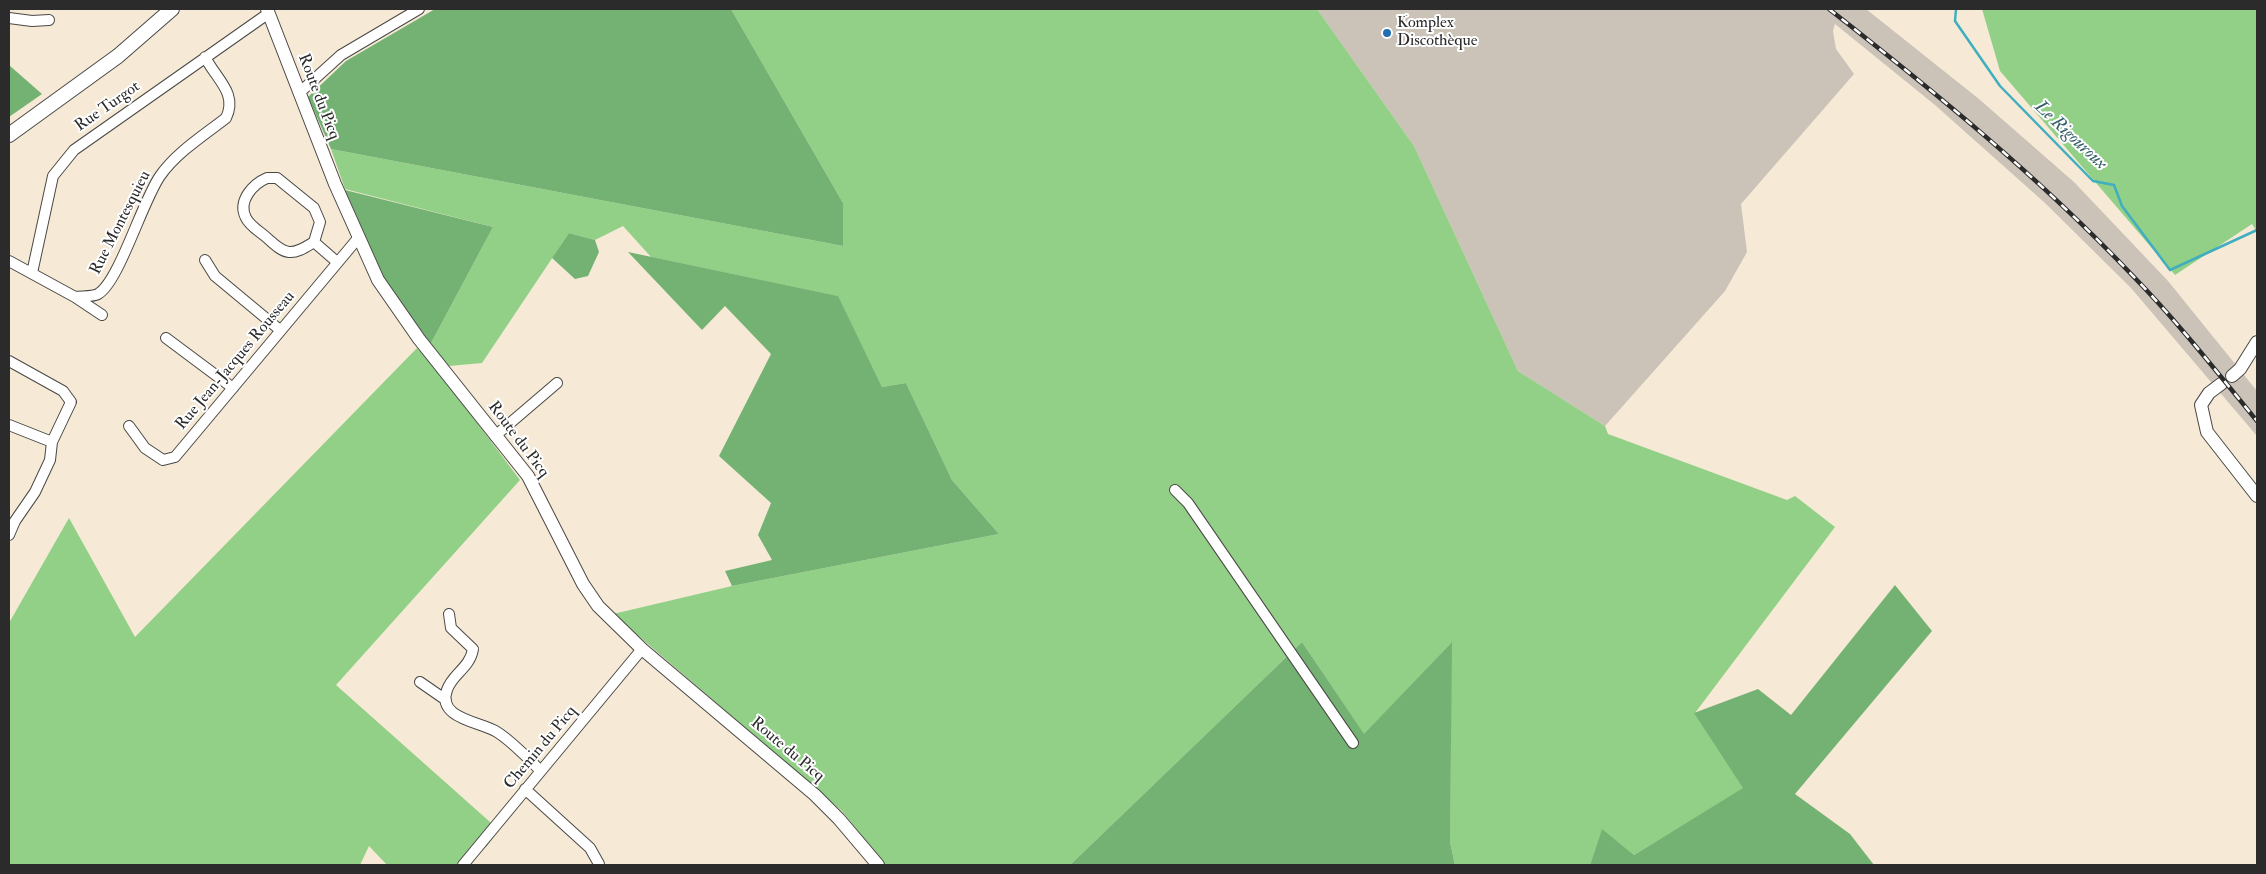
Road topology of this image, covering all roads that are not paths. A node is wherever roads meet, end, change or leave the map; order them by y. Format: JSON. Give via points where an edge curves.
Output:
{"nodes":[{"id":1,"x":172,"y":9,"type":"edge"},
{"id":2,"x":419,"y":9,"type":"edge"},
{"id":3,"x":268,"y":11,"type":"edge"},
{"id":4,"x":9,"y":18,"type":"edge"},
{"id":5,"x":49,"y":20,"type":"dead end"},
{"id":6,"x":205,"y":57,"type":"junction"},
{"id":7,"x":299,"y":93,"type":"junction"},
{"id":8,"x":9,"y":135,"type":"edge"},
{"id":9,"x":359,"y":237,"type":"junction"},
{"id":10,"x":314,"y":242,"type":"junction"},
{"id":11,"x":205,"y":260,"type":"dead end"},
{"id":12,"x":9,"y":261,"type":"edge"},
{"id":13,"x":337,"y":262,"type":"junction"},
{"id":14,"x":32,"y":273,"type":"junction"},
{"id":15,"x":76,"y":297,"type":"junction"},
{"id":16,"x":102,"y":315,"type":"dead end"},
{"id":17,"x":280,"y":330,"type":"junction"},
{"id":18,"x":166,"y":338,"type":"dead end"},
{"id":19,"x":2257,"y":342,"type":"edge"},
{"id":20,"x":9,"y":361,"type":"edge"},
{"id":21,"x":557,"y":383,"type":"dead end"},
{"id":22,"x":232,"y":388,"type":"junction"},
{"id":23,"x":9,"y":425,"type":"edge"},
{"id":24,"x":129,"y":426,"type":"dead end"},
{"id":25,"x":495,"y":436,"type":"junction"},
{"id":26,"x":52,"y":442,"type":"junction"},
{"id":27,"x":1175,"y":490,"type":"dead end"},
{"id":28,"x":2257,"y":496,"type":"edge"},
{"id":29,"x":12,"y":521,"type":"edge"},
{"id":30,"x":9,"y":535,"type":"edge"},
{"id":31,"x":449,"y":614,"type":"dead end"},
{"id":32,"x":642,"y":649,"type":"junction"},
{"id":33,"x":420,"y":682,"type":"dead end"},
{"id":34,"x":446,"y":700,"type":"junction"},
{"id":35,"x":1353,"y":743,"type":"dead end"},
{"id":36,"x":541,"y":770,"type":"junction"},
{"id":37,"x":525,"y":790,"type":"junction"},
{"id":38,"x":599,"y":864,"type":"dead end"},
{"id":39,"x":463,"y":865,"type":"edge"},
{"id":40,"x":878,"y":865,"type":"edge"}],
"edges":[{"from":1,"to":8,"type":"main road","via":[[118,56]]},
{"from":2,"to":7,"type":"street","via":[[340,55]]},
{"from":3,"to":6,"type":"street","name":"Rue Turgot"},
{"from":3,"to":7,"type":"street","name":"Route du Picq"},
{"from":4,"to":5,"type":"street"},
{"from":6,"to":14,"type":"street","name":"Rue Turgot","via":[[74,150],[53,176]]},
{"from":6,"to":15,"type":"street","name":"Rue Montesquieu","via":[[230,97],[226,118],[173,159],[159,177],[145,201],[111,282],[97,295]]},
{"from":7,"to":9,"type":"street","name":"Route du Picq"},
{"from":9,"to":13,"type":"street","name":"Rue Jean-Jacques Rousseau"},
{"from":9,"to":25,"type":"street","name":"Route du Picq","via":[[378,280],[419,339]]},
{"from":10,"to":10,"type":"street","via":[[319,231],[318,214],[285,183],[277,178],[267,178],[249,191],[244,201],[247,219],[280,249],[296,251]]},
{"from":10,"to":13,"type":"street"},
{"from":11,"to":17,"type":"street","via":[[215,276]]},
{"from":12,"to":14,"type":"street"},
{"from":13,"to":17,"type":"street","name":"Rue Jean-Jacques Rousseau"},
{"from":14,"to":15,"type":"street"},
{"from":15,"to":16,"type":"street"},
{"from":17,"to":22,"type":"street","name":"Rue Jean-Jacques Rousseau"},
{"from":18,"to":22,"type":"street"},
{"from":19,"to":28,"type":"street","via":[[2240,369],[2209,393],[2201,405],[2207,432]]},
{"from":20,"to":26,"type":"street","via":[[68,396],[71,402]]},
{"from":21,"to":25,"type":"street"},
{"from":22,"to":24,"type":"street","name":"Rue Jean-Jacques Rousseau","via":[[175,457],[163,460],[145,448]]},
{"from":23,"to":26,"type":"street"},
{"from":25,"to":32,"type":"street","name":"Route du Picq","via":[[528,476],[595,602]]},
{"from":26,"to":29,"type":"street","via":[[50,460],[35,492]]},
{"from":27,"to":35,"type":"street","via":[[1188,503]]},
{"from":29,"to":30,"type":"street"},
{"from":31,"to":34,"type":"street","via":[[451,628],[473,649],[472,659],[447,690]]},
{"from":32,"to":36,"type":"street","name":"Chemin du Picq"},
{"from":32,"to":40,"type":"street","name":"Route du Picq","via":[[815,794]]},
{"from":33,"to":34,"type":"street"},
{"from":34,"to":36,"type":"street","via":[[449,710],[497,732]]},
{"from":36,"to":37,"type":"street","name":"Chemin du Picq"},
{"from":37,"to":38,"type":"street","via":[[590,848]]},
{"from":37,"to":39,"type":"street","name":"Chemin du Picq"}]}
